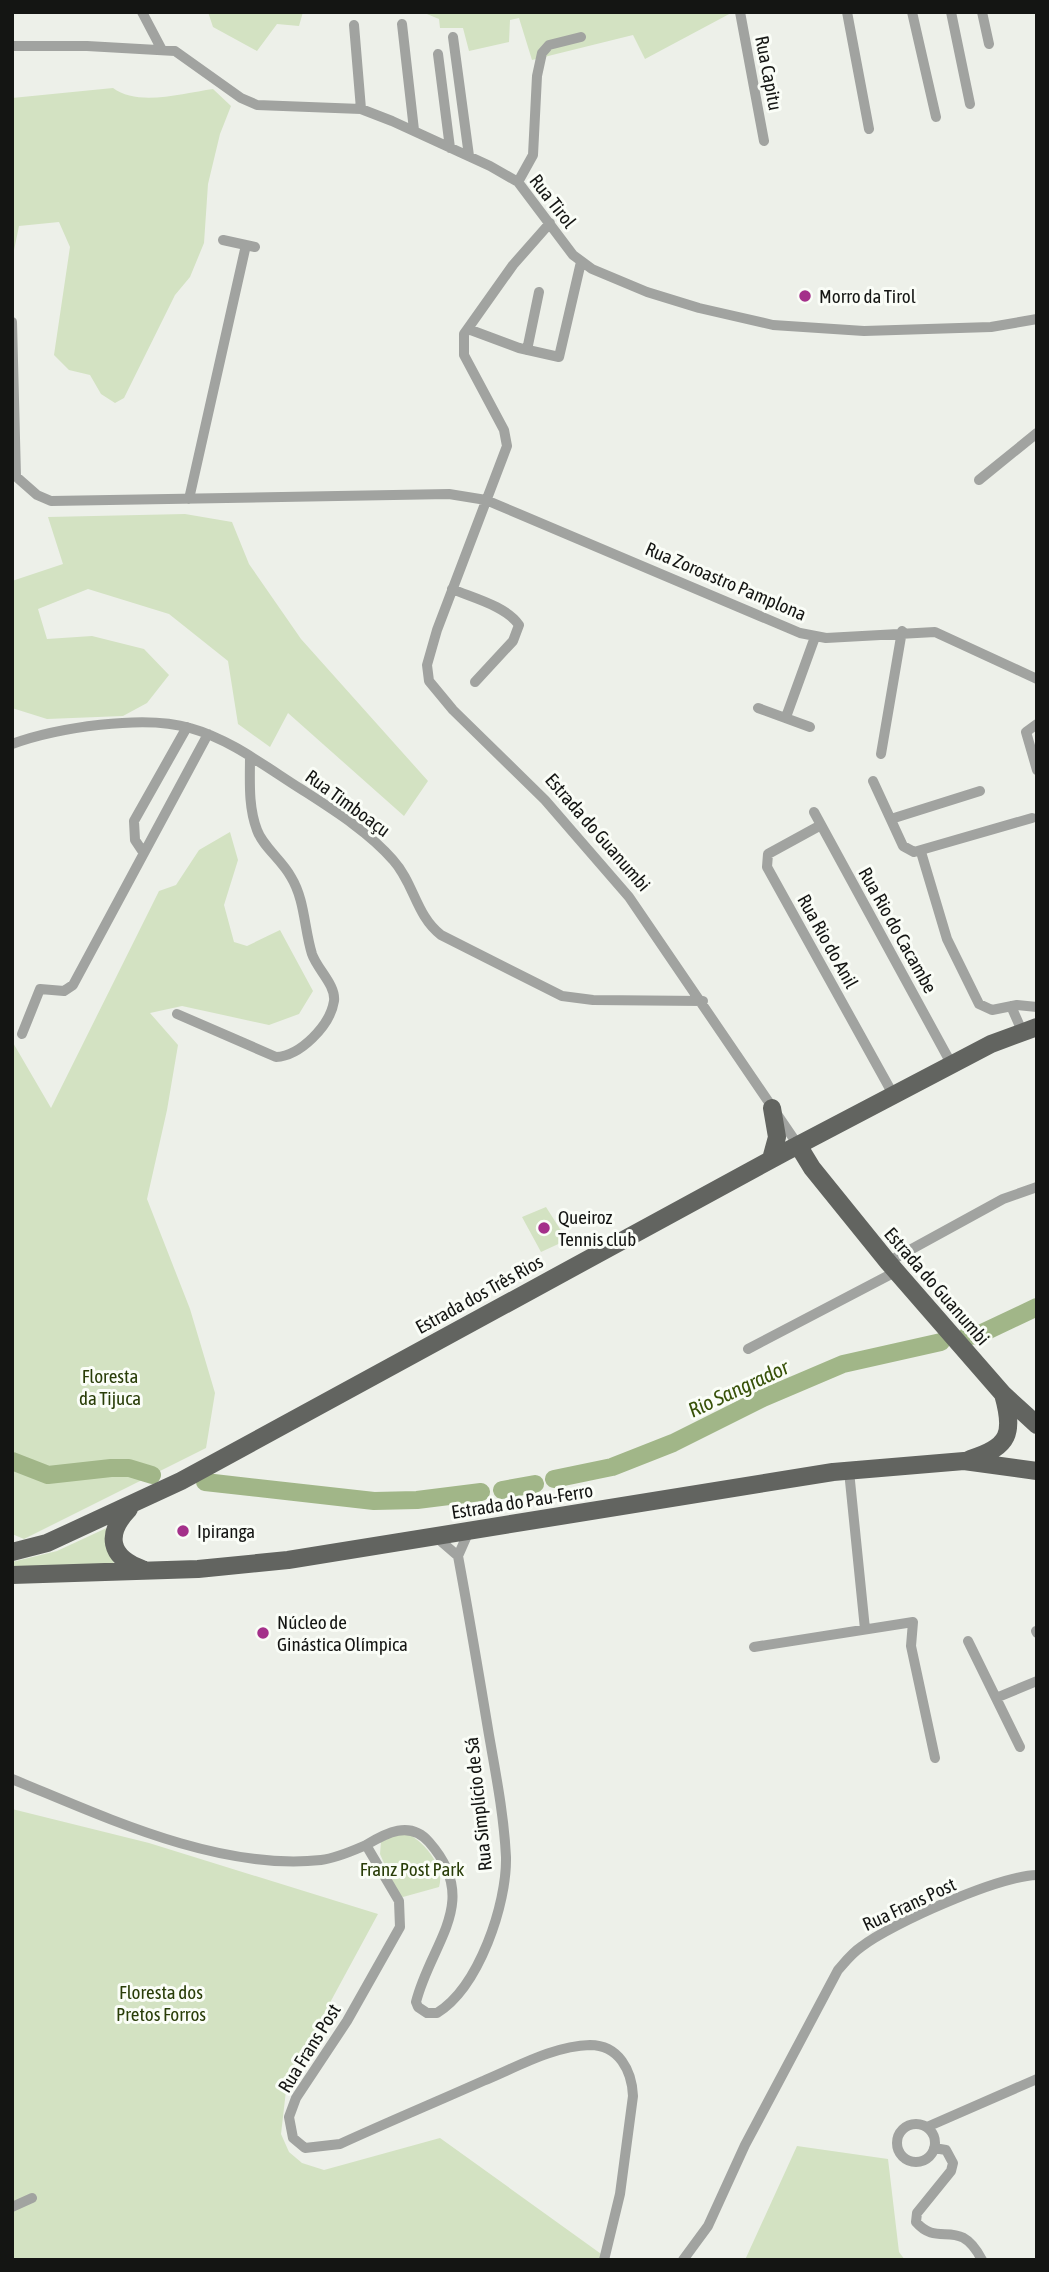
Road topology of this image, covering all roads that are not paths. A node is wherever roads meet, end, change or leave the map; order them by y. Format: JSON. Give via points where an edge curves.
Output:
{"nodes":[{"id":1,"x":142,"y":12,"type":"edge"},
{"id":2,"x":740,"y":12,"type":"edge"},
{"id":3,"x":846,"y":12,"type":"edge"},
{"id":4,"x":912,"y":12,"type":"edge"},
{"id":5,"x":951,"y":12,"type":"edge"},
{"id":6,"x":982,"y":12,"type":"edge"},
{"id":7,"x":402,"y":24,"type":"dead end"},
{"id":8,"x":354,"y":25,"type":"dead end"},
{"id":9,"x":453,"y":37,"type":"dead end"},
{"id":10,"x":581,"y":37,"type":"dead end"},
{"id":11,"x":989,"y":44,"type":"dead end"},
{"id":12,"x":12,"y":46,"type":"edge"},
{"id":13,"x":162,"y":50,"type":"junction"},
{"id":14,"x":438,"y":54,"type":"dead end"},
{"id":15,"x":970,"y":104,"type":"dead end"},
{"id":16,"x":361,"y":109,"type":"junction"},
{"id":17,"x":936,"y":117,"type":"dead end"},
{"id":18,"x":869,"y":129,"type":"dead end"},
{"id":19,"x":414,"y":130,"type":"junction"},
{"id":20,"x":764,"y":141,"type":"dead end"},
{"id":21,"x":450,"y":148,"type":"junction"},
{"id":22,"x":469,"y":156,"type":"junction"},
{"id":23,"x":518,"y":183,"type":"junction"},
{"id":24,"x":550,"y":223,"type":"junction"},
{"id":25,"x":223,"y":240,"type":"dead end"},
{"id":26,"x":581,"y":262,"type":"junction"},
{"id":27,"x":539,"y":292,"type":"dead end"},
{"id":28,"x":1037,"y":318,"type":"edge"},
{"id":29,"x":12,"y":322,"type":"edge"},
{"id":30,"x":468,"y":329,"type":"junction"},
{"id":31,"x":527,"y":349,"type":"junction"},
{"id":32,"x":1037,"y":433,"type":"edge"},
{"id":33,"x":14,"y":475,"type":"edge"},
{"id":34,"x":979,"y":480,"type":"dead end"},
{"id":35,"x":189,"y":499,"type":"junction"},
{"id":36,"x":486,"y":499,"type":"junction"},
{"id":37,"x":452,"y":589,"type":"junction"},
{"id":38,"x":902,"y":631,"type":"junction"},
{"id":39,"x":814,"y":637,"type":"junction"},
{"id":40,"x":1037,"y":679,"type":"edge"},
{"id":41,"x":475,"y":682,"type":"dead end"},
{"id":42,"x":758,"y":708,"type":"dead end"},
{"id":43,"x":786,"y":717,"type":"junction"},
{"id":44,"x":1037,"y":724,"type":"edge"},
{"id":45,"x":187,"y":727,"type":"junction"},
{"id":46,"x":810,"y":727,"type":"dead end"},
{"id":47,"x":208,"y":734,"type":"junction"},
{"id":48,"x":12,"y":744,"type":"edge"},
{"id":49,"x":881,"y":754,"type":"dead end"},
{"id":50,"x":250,"y":756,"type":"junction"},
{"id":51,"x":1037,"y":771,"type":"edge"},
{"id":52,"x":873,"y":781,"type":"dead end"},
{"id":53,"x":980,"y":791,"type":"dead end"},
{"id":54,"x":814,"y":812,"type":"dead end"},
{"id":55,"x":1032,"y":818,"type":"dead end"},
{"id":56,"x":891,"y":819,"type":"junction"},
{"id":57,"x":821,"y":825,"type":"junction"},
{"id":58,"x":143,"y":852,"type":"junction"},
{"id":59,"x":920,"y":852,"type":"junction"},
{"id":60,"x":703,"y":1001,"type":"junction"},
{"id":61,"x":1011,"y":1006,"type":"junction"},
{"id":62,"x":1037,"y":1007,"type":"edge"},
{"id":63,"x":177,"y":1014,"type":"dead end"},
{"id":64,"x":1030,"y":1029,"type":"edge"},
{"id":65,"x":22,"y":1034,"type":"dead end"},
{"id":66,"x":952,"y":1065,"type":"junction"},
{"id":67,"x":894,"y":1096,"type":"junction"},
{"id":68,"x":772,"y":1108,"type":"junction"},
{"id":69,"x":839,"y":1124,"type":"junction"},
{"id":70,"x":798,"y":1145,"type":"junction"},
{"id":71,"x":767,"y":1162,"type":"junction"},
{"id":72,"x":812,"y":1168,"type":"junction"},
{"id":73,"x":1037,"y":1186,"type":"edge"},
{"id":74,"x":893,"y":1267,"type":"junction"},
{"id":75,"x":748,"y":1349,"type":"dead end"},
{"id":76,"x":1003,"y":1394,"type":"junction"},
{"id":77,"x":1037,"y":1425,"type":"edge"},
{"id":78,"x":964,"y":1461,"type":"junction"},
{"id":79,"x":849,"y":1471,"type":"junction"},
{"id":80,"x":1037,"y":1471,"type":"edge"},
{"id":81,"x":134,"y":1504,"type":"junction"},
{"id":82,"x":469,"y":1531,"type":"junction"},
{"id":83,"x":436,"y":1536,"type":"junction"},
{"id":84,"x":12,"y":1552,"type":"edge"},
{"id":85,"x":458,"y":1556,"type":"junction"},
{"id":86,"x":148,"y":1571,"type":"junction"},
{"id":87,"x":12,"y":1575,"type":"edge"},
{"id":88,"x":865,"y":1629,"type":"junction"},
{"id":89,"x":968,"y":1641,"type":"dead end"},
{"id":90,"x":754,"y":1647,"type":"dead end"},
{"id":91,"x":1037,"y":1681,"type":"edge"},
{"id":92,"x":996,"y":1698,"type":"junction"},
{"id":93,"x":1020,"y":1747,"type":"dead end"},
{"id":94,"x":934,"y":1758,"type":"dead end"},
{"id":95,"x":12,"y":1779,"type":"edge"},
{"id":96,"x":366,"y":1845,"type":"junction"},
{"id":97,"x":1037,"y":1875,"type":"edge"},
{"id":98,"x":1037,"y":2079,"type":"edge"},
{"id":99,"x":927,"y":2127,"type":"junction"},
{"id":100,"x":934,"y":2148,"type":"junction"},
{"id":101,"x":32,"y":2197,"type":"dead end"},
{"id":102,"x":12,"y":2207,"type":"edge"},
{"id":103,"x":604,"y":2260,"type":"edge"},
{"id":104,"x":683,"y":2260,"type":"edge"},
{"id":105,"x":982,"y":2260,"type":"edge"}],
"edges":[{"from":1,"to":13,"type":"street"},
{"from":2,"to":20,"type":"street","name":"Rua Capitu"},
{"from":3,"to":18,"type":"street"},
{"from":4,"to":17,"type":"street"},
{"from":5,"to":15,"type":"street"},
{"from":6,"to":11,"type":"street"},
{"from":7,"to":19,"type":"street"},
{"from":8,"to":16,"type":"street"},
{"from":9,"to":22,"type":"street"},
{"from":10,"to":23,"type":"street","via":[[549,45],[542,53],[533,155]]},
{"from":12,"to":13,"type":"street","name":"Rua Tirol"},
{"from":13,"to":16,"type":"street","name":"Rua Tirol","via":[[186,56],[257,105]]},
{"from":14,"to":21,"type":"street"},
{"from":16,"to":19,"type":"street","name":"Rua Tirol"},
{"from":19,"to":21,"type":"street","name":"Rua Tirol"},
{"from":21,"to":22,"type":"street","name":"Rua Tirol"},
{"from":22,"to":23,"type":"street","name":"Rua Tirol"},
{"from":23,"to":24,"type":"street","name":"Rua Tirol"},
{"from":24,"to":26,"type":"street","name":"Rua Tirol"},
{"from":24,"to":30,"type":"street","via":[[513,265]]},
{"from":25,"to":35,"type":"street","via":[[251,246]]},
{"from":26,"to":28,"type":"street","name":"Rua Tirol","via":[[648,292],[774,324],[864,331],[991,327]]},
{"from":26,"to":31,"type":"street","via":[[559,357]]},
{"from":27,"to":31,"type":"street"},
{"from":29,"to":33,"type":"street"},
{"from":30,"to":31,"type":"street"},
{"from":30,"to":36,"type":"street","name":"Estrada do Guanumbi","via":[[464,355],[507,446]]},
{"from":32,"to":34,"type":"street"},
{"from":33,"to":35,"type":"street","via":[[51,501]]},
{"from":35,"to":36,"type":"street","via":[[449,494]]},
{"from":36,"to":37,"type":"street","name":"Estrada do Guanumbi"},
{"from":36,"to":39,"type":"street","name":"Rua Zoroastro Pamplona"},
{"from":37,"to":41,"type":"street","via":[[507,614],[519,625],[513,641]]},
{"from":37,"to":60,"type":"street","name":"Estrada do Guanumbi","via":[[427,665],[429,681],[572,828],[629,897]]},
{"from":38,"to":39,"type":"street","name":"Rua Zoroastro Pamplona"},
{"from":38,"to":40,"type":"street","name":"Rua Zoroastro Pamplona","via":[[934,632]]},
{"from":38,"to":49,"type":"street"},
{"from":39,"to":43,"type":"street"},
{"from":42,"to":43,"type":"street"},
{"from":43,"to":46,"type":"street"},
{"from":44,"to":51,"type":"street","via":[[1026,732]]},
{"from":45,"to":47,"type":"street","name":"Rua Timboaçu"},
{"from":45,"to":48,"type":"street","name":"Rua Timboaçu","via":[[90,726]]},
{"from":45,"to":58,"type":"street","via":[[134,821],[135,840]]},
{"from":47,"to":50,"type":"street","name":"Rua Timboaçu"},
{"from":47,"to":58,"type":"street"},
{"from":50,"to":60,"type":"street","name":"Rua Timboaçu","via":[[376,843],[404,874],[427,923],[441,935],[562,996]]},
{"from":50,"to":63,"type":"street","via":[[257,831],[293,880],[312,954],[334,994],[334,1003],[321,1027],[295,1054],[276,1057]]},
{"from":52,"to":56,"type":"street"},
{"from":53,"to":56,"type":"street"},
{"from":54,"to":57,"type":"street","name":"Rua Rio do Cacambe"},
{"from":55,"to":59,"type":"street"},
{"from":56,"to":59,"type":"street","via":[[903,846]]},
{"from":57,"to":66,"type":"street","name":"Rua Rio do Cacambe"},
{"from":57,"to":67,"type":"street","name":"Rua Rio do Anil","via":[[775,849],[768,855],[767,867]]},
{"from":58,"to":65,"type":"street","via":[[73,985],[64,991],[40,989]]},
{"from":59,"to":61,"type":"street","via":[[947,939],[979,1004],[992,1010]]},
{"from":60,"to":68,"type":"street","name":"Estrada do Guanumbi"},
{"from":61,"to":62,"type":"street"},
{"from":61,"to":64,"type":"street"},
{"from":64,"to":66,"type":"main road","name":"Estrada dos Três Rios"},
{"from":66,"to":67,"type":"main road","name":"Estrada dos Três Rios"},
{"from":67,"to":69,"type":"main road","name":"Estrada dos Três Rios"},
{"from":68,"to":70,"type":"street","name":"Estrada do Guanumbi"},
{"from":68,"to":71,"type":"main road","via":[[777,1137]]},
{"from":69,"to":70,"type":"main road","name":"Estrada dos Três Rios"},
{"from":69,"to":72,"type":"main road","via":[[817,1147]]},
{"from":70,"to":71,"type":"main road","name":"Estrada dos Três Rios"},
{"from":70,"to":72,"type":"main road","name":"Estrada do Guanumbi"},
{"from":71,"to":72,"type":"main road","via":[[786,1160]]},
{"from":71,"to":81,"type":"main road","name":"Estrada dos Três Rios"},
{"from":72,"to":74,"type":"main road","name":"Estrada do Guanumbi"},
{"from":73,"to":74,"type":"street","via":[[1003,1199]]},
{"from":74,"to":75,"type":"street"},
{"from":74,"to":76,"type":"main road","name":"Estrada do Guanumbi"},
{"from":76,"to":77,"type":"main road","name":"Estrada do Guanumbi"},
{"from":76,"to":78,"type":"main road","via":[[1008,1415],[1006,1439],[988,1453]]},
{"from":78,"to":79,"type":"main road","name":"Estrada do Pau-Ferro"},
{"from":78,"to":80,"type":"main road","name":"Estrada do Pau-Ferro"},
{"from":79,"to":82,"type":"main road","name":"Estrada do Pau-Ferro"},
{"from":79,"to":88,"type":"street"},
{"from":81,"to":84,"type":"main road","name":"Estrada dos Três Rios","via":[[47,1543]]},
{"from":81,"to":86,"type":"main road","via":[[117,1522],[113,1539],[125,1562]]},
{"from":82,"to":83,"type":"main road","name":"Estrada do Pau-Ferro"},
{"from":82,"to":85,"type":"street"},
{"from":83,"to":85,"type":"street"},
{"from":83,"to":86,"type":"main road","name":"Estrada do Pau-Ferro","via":[[288,1560]]},
{"from":85,"to":96,"type":"street","name":"Rua Simplício de Sá","via":[[506,1858],[489,1943],[451,2001],[437,2013],[427,2013],[416,2001],[447,1932],[453,1895],[446,1867],[426,1838],[413,1831],[399,1829]]},
{"from":86,"to":87,"type":"main road","name":"Estrada do Pau-Ferro"},
{"from":88,"to":90,"type":"street"},
{"from":88,"to":94,"type":"street","via":[[913,1622],[911,1646]]},
{"from":89,"to":92,"type":"street"},
{"from":91,"to":92,"type":"street"},
{"from":92,"to":93,"type":"street"},
{"from":95,"to":96,"type":"street","via":[[144,1831],[234,1854],[322,1860]]},
{"from":96,"to":103,"type":"street","name":"Rua Frans Post","via":[[399,1901],[400,1927],[347,2021],[296,2098],[289,2117],[293,2138],[305,2148],[341,2144],[546,2054],[591,2045],[603,2048],[626,2064],[634,2096],[620,2194]]},
{"from":97,"to":104,"type":"street","name":"Rua Frans Post","via":[[980,1890],[884,1933],[849,1957],[751,2134],[708,2226]]},
{"from":98,"to":99,"type":"street"},
{"from":99,"to":100,"type":"street"},
{"from":99,"to":100,"type":"street","via":[[915,2124],[904,2128],[897,2137],[898,2149],[905,2159],[916,2162],[928,2158]]},
{"from":100,"to":105,"type":"street","via":[[946,2150],[953,2163],[917,2213],[916,2222],[932,2234],[965,2236]]},
{"from":101,"to":102,"type":"street"}]}
